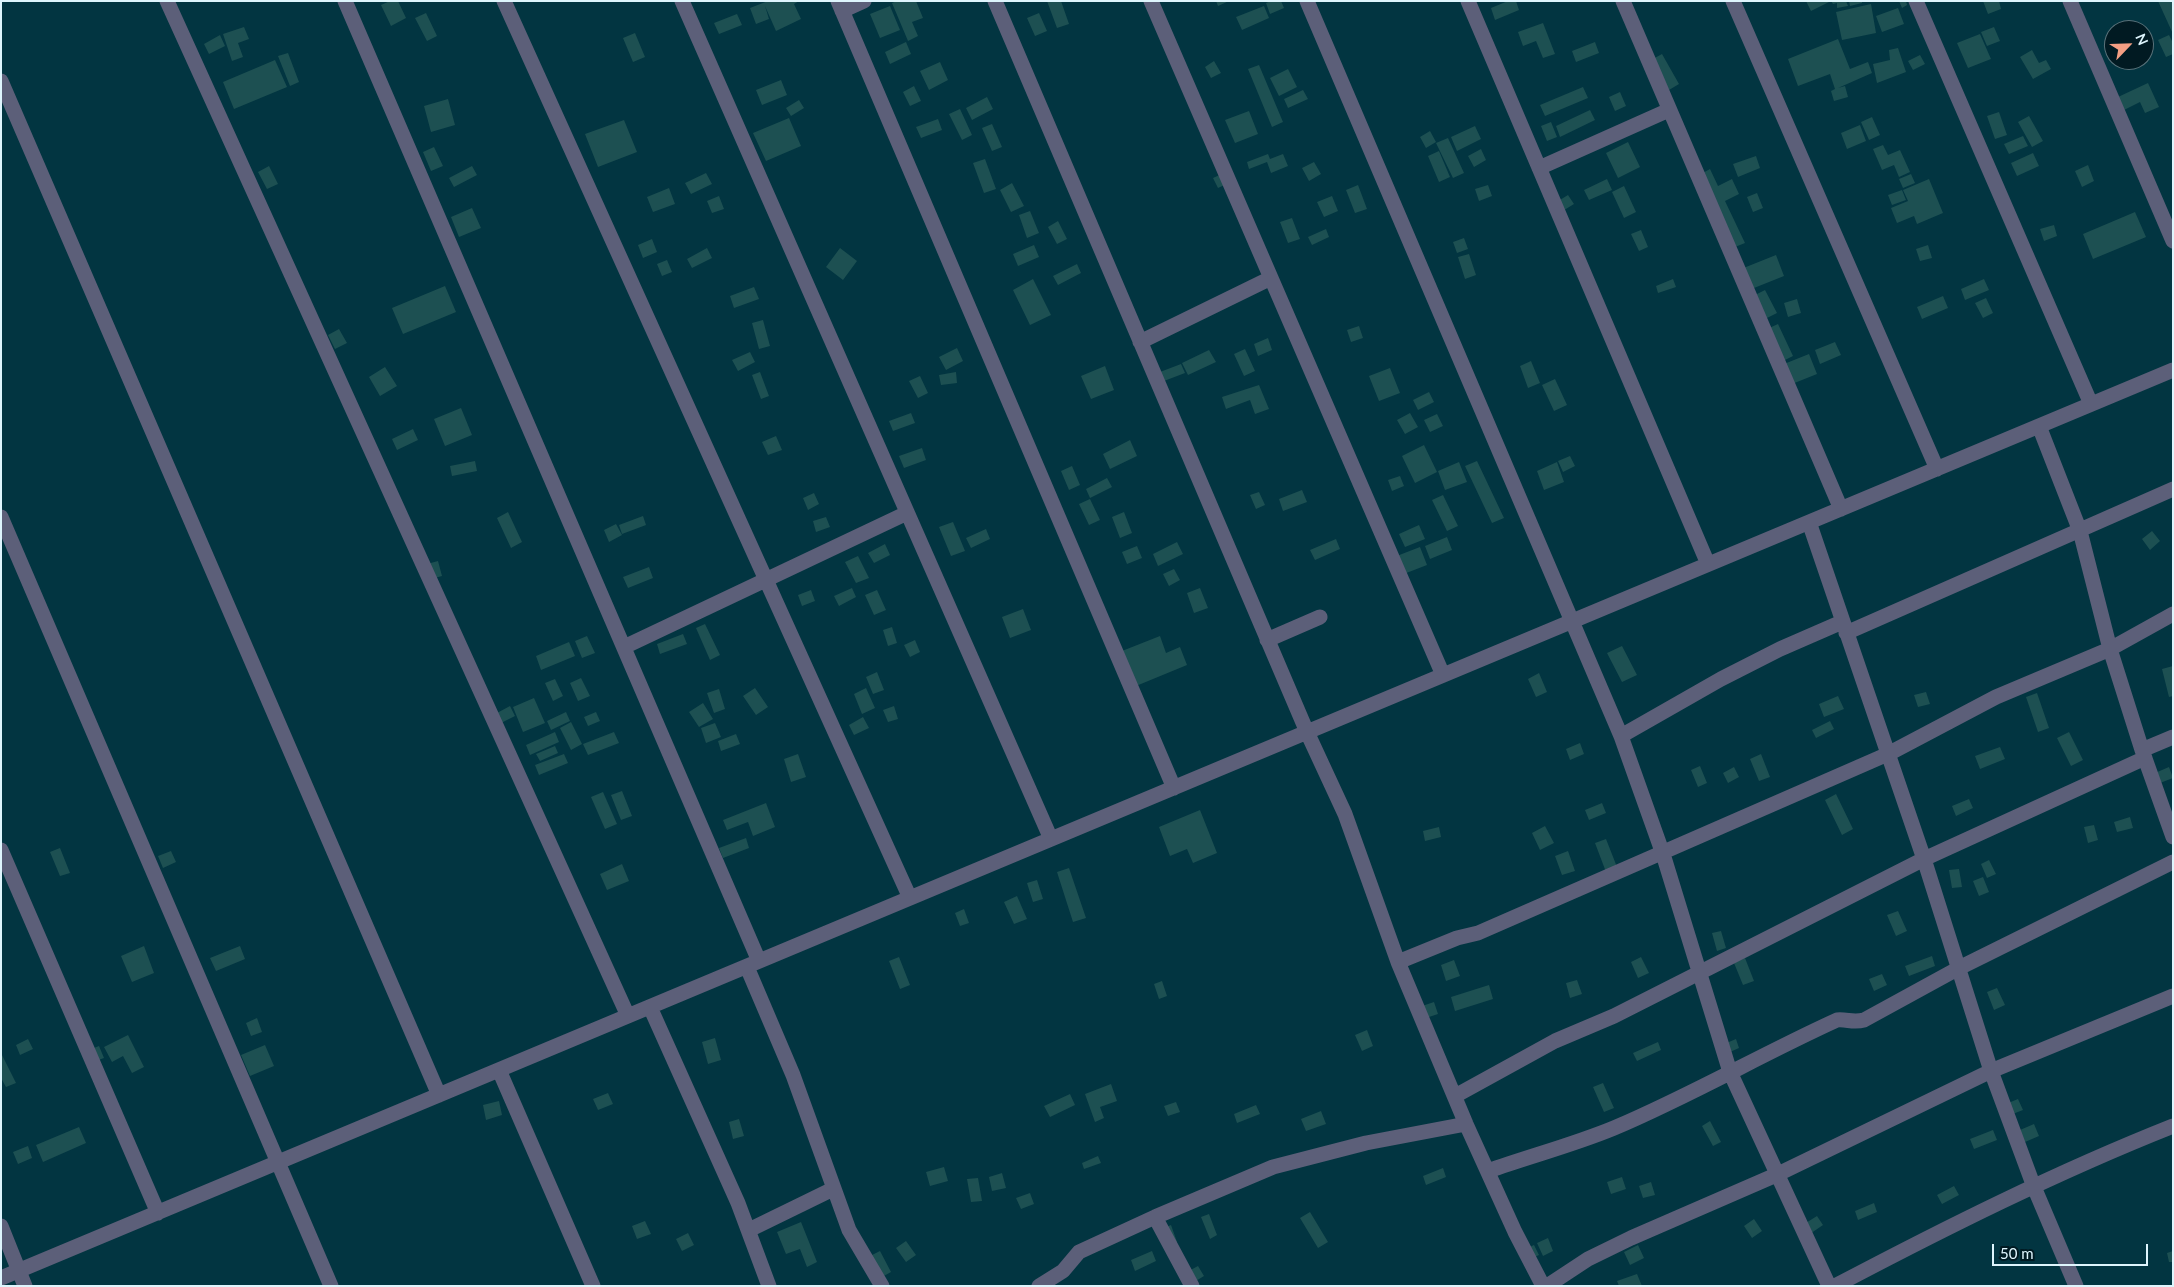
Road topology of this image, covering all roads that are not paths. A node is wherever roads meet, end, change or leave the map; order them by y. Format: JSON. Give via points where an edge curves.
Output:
{"nodes":[{"id":1,"x":167,"y":1,"type":"edge"},
{"id":2,"x":345,"y":1,"type":"edge"},
{"id":3,"x":504,"y":1,"type":"edge"},
{"id":4,"x":682,"y":1,"type":"edge"},
{"id":5,"x":864,"y":1,"type":"edge"},
{"id":6,"x":995,"y":1,"type":"edge"},
{"id":7,"x":1152,"y":1,"type":"edge"},
{"id":8,"x":1307,"y":1,"type":"edge"},
{"id":9,"x":1468,"y":1,"type":"edge"},
{"id":10,"x":1623,"y":1,"type":"edge"},
{"id":11,"x":1733,"y":1,"type":"edge"},
{"id":12,"x":1916,"y":1,"type":"edge"},
{"id":13,"x":2070,"y":1,"type":"edge"},
{"id":14,"x":840,"y":6,"type":"edge"},
{"id":15,"x":1,"y":81,"type":"edge"},
{"id":16,"x":1669,"y":110,"type":"junction"},
{"id":17,"x":1539,"y":168,"type":"junction"},
{"id":18,"x":2173,"y":241,"type":"edge"},
{"id":19,"x":1271,"y":278,"type":"junction"},
{"id":20,"x":1140,"y":342,"type":"junction"},
{"id":21,"x":2173,"y":370,"type":"edge"},
{"id":22,"x":2091,"y":404,"type":"junction"},
{"id":23,"x":2039,"y":426,"type":"junction"},
{"id":24,"x":1937,"y":469,"type":"junction"},
{"id":25,"x":2173,"y":489,"type":"edge"},
{"id":26,"x":1841,"y":509,"type":"junction"},
{"id":27,"x":907,"y":513,"type":"junction"},
{"id":28,"x":1,"y":516,"type":"edge"},
{"id":29,"x":1809,"y":522,"type":"junction"},
{"id":30,"x":2080,"y":531,"type":"junction"},
{"id":31,"x":1708,"y":564,"type":"junction"},
{"id":32,"x":765,"y":580,"type":"junction"},
{"id":33,"x":2173,"y":614,"type":"edge"},
{"id":34,"x":1320,"y":617,"type":"dead end"},
{"id":35,"x":1573,"y":621,"type":"junction"},
{"id":36,"x":1844,"y":627,"type":"junction"},
{"id":37,"x":1267,"y":640,"type":"junction"},
{"id":38,"x":624,"y":647,"type":"junction"},
{"id":39,"x":2110,"y":649,"type":"junction"},
{"id":40,"x":1443,"y":675,"type":"junction"},
{"id":41,"x":1307,"y":732,"type":"junction"},
{"id":42,"x":1621,"y":736,"type":"junction"},
{"id":43,"x":2173,"y":737,"type":"edge"},
{"id":44,"x":1888,"y":754,"type":"junction"},
{"id":45,"x":2144,"y":754,"type":"junction"},
{"id":46,"x":1174,"y":788,"type":"junction"},
{"id":47,"x":2173,"y":837,"type":"edge"},
{"id":48,"x":1051,"y":839,"type":"junction"},
{"id":49,"x":1,"y":850,"type":"edge"},
{"id":50,"x":1663,"y":854,"type":"junction"},
{"id":51,"x":1924,"y":859,"type":"junction"},
{"id":52,"x":2173,"y":862,"type":"edge"},
{"id":53,"x":910,"y":898,"type":"junction"},
{"id":54,"x":1398,"y":962,"type":"junction"},
{"id":55,"x":753,"y":964,"type":"junction"},
{"id":56,"x":1959,"y":968,"type":"junction"},
{"id":57,"x":1698,"y":974,"type":"junction"},
{"id":58,"x":2173,"y":996,"type":"edge"},
{"id":59,"x":650,"y":1007,"type":"junction"},
{"id":60,"x":628,"y":1016,"type":"junction"},
{"id":61,"x":499,"y":1070,"type":"junction"},
{"id":62,"x":1991,"y":1071,"type":"junction"},
{"id":63,"x":1730,"y":1072,"type":"junction"},
{"id":64,"x":439,"y":1095,"type":"junction"},
{"id":65,"x":1455,"y":1096,"type":"junction"},
{"id":66,"x":1466,"y":1124,"type":"junction"},
{"id":67,"x":2173,"y":1126,"type":"edge"},
{"id":68,"x":278,"y":1163,"type":"junction"},
{"id":69,"x":1488,"y":1171,"type":"junction"},
{"id":70,"x":1776,"y":1174,"type":"junction"},
{"id":71,"x":2034,"y":1187,"type":"junction"},
{"id":72,"x":832,"y":1189,"type":"junction"},
{"id":73,"x":158,"y":1213,"type":"junction"},
{"id":74,"x":1155,"y":1217,"type":"junction"},
{"id":75,"x":1,"y":1226,"type":"edge"},
{"id":76,"x":749,"y":1230,"type":"junction"},
{"id":77,"x":21,"y":1270,"type":"junction"},
{"id":78,"x":1,"y":1278,"type":"edge"},
{"id":79,"x":25,"y":1286,"type":"edge"},
{"id":80,"x":331,"y":1286,"type":"edge"},
{"id":81,"x":593,"y":1286,"type":"edge"},
{"id":82,"x":769,"y":1286,"type":"edge"},
{"id":83,"x":882,"y":1286,"type":"edge"},
{"id":84,"x":1039,"y":1286,"type":"edge"},
{"id":85,"x":1192,"y":1286,"type":"edge"},
{"id":86,"x":1543,"y":1286,"type":"edge"},
{"id":87,"x":1547,"y":1286,"type":"edge"},
{"id":88,"x":1829,"y":1286,"type":"edge"},
{"id":89,"x":1835,"y":1286,"type":"edge"},
{"id":90,"x":2076,"y":1286,"type":"edge"}],
"edges":[{"from":1,"to":60,"type":"street"},
{"from":2,"to":38,"type":"street"},
{"from":3,"to":32,"type":"street"},
{"from":4,"to":27,"type":"street"},
{"from":5,"to":14,"type":"street"},
{"from":6,"to":20,"type":"street"},
{"from":7,"to":19,"type":"street"},
{"from":8,"to":35,"type":"street"},
{"from":9,"to":17,"type":"street"},
{"from":10,"to":16,"type":"street"},
{"from":11,"to":24,"type":"street"},
{"from":12,"to":22,"type":"street"},
{"from":13,"to":18,"type":"street"},
{"from":14,"to":46,"type":"street"},
{"from":15,"to":64,"type":"street"},
{"from":16,"to":17,"type":"street"},
{"from":16,"to":26,"type":"street"},
{"from":17,"to":31,"type":"street"},
{"from":19,"to":20,"type":"street"},
{"from":19,"to":40,"type":"street"},
{"from":20,"to":37,"type":"street"},
{"from":21,"to":22,"type":"street"},
{"from":22,"to":23,"type":"street"},
{"from":23,"to":24,"type":"street"},
{"from":23,"to":30,"type":"street"},
{"from":24,"to":26,"type":"street"},
{"from":25,"to":30,"type":"street"},
{"from":26,"to":29,"type":"street"},
{"from":27,"to":32,"type":"street"},
{"from":27,"to":48,"type":"street"},
{"from":28,"to":68,"type":"street"},
{"from":29,"to":31,"type":"street"},
{"from":29,"to":36,"type":"street"},
{"from":30,"to":36,"type":"street"},
{"from":30,"to":39,"type":"street"},
{"from":31,"to":35,"type":"street"},
{"from":32,"to":38,"type":"street"},
{"from":32,"to":53,"type":"street"},
{"from":33,"to":39,"type":"street"},
{"from":34,"to":37,"type":"street"},
{"from":35,"to":40,"type":"street"},
{"from":35,"to":42,"type":"street"},
{"from":36,"to":42,"type":"street","via":[[1780,649]]},
{"from":36,"to":44,"type":"street"},
{"from":37,"to":41,"type":"street"},
{"from":38,"to":55,"type":"street"},
{"from":39,"to":44,"type":"street","via":[[1996,697]]},
{"from":39,"to":45,"type":"street"},
{"from":40,"to":41,"type":"street"},
{"from":41,"to":46,"type":"street"},
{"from":41,"to":54,"type":"street","via":[[1345,814]]},
{"from":42,"to":50,"type":"street"},
{"from":43,"to":45,"type":"street"},
{"from":44,"to":50,"type":"street"},
{"from":44,"to":51,"type":"street"},
{"from":45,"to":47,"type":"street"},
{"from":45,"to":51,"type":"street"},
{"from":46,"to":48,"type":"street"},
{"from":48,"to":53,"type":"street"},
{"from":49,"to":73,"type":"street"},
{"from":50,"to":54,"type":"street","via":[[1478,933],[1456,938]]},
{"from":50,"to":57,"type":"street"},
{"from":51,"to":56,"type":"street"},
{"from":51,"to":57,"type":"street"},
{"from":52,"to":56,"type":"street"},
{"from":53,"to":55,"type":"street"},
{"from":54,"to":65,"type":"street"},
{"from":55,"to":59,"type":"street"},
{"from":55,"to":72,"type":"street"},
{"from":56,"to":62,"type":"street"},
{"from":56,"to":63,"type":"street","via":[[1864,1020],[1850,1023],[1837,1020]]},
{"from":57,"to":63,"type":"street"},
{"from":57,"to":65,"type":"street","via":[[1555,1041]]},
{"from":58,"to":62,"type":"street"},
{"from":59,"to":60,"type":"street"},
{"from":59,"to":76,"type":"street"},
{"from":60,"to":61,"type":"street"},
{"from":61,"to":64,"type":"street"},
{"from":61,"to":81,"type":"street"},
{"from":62,"to":70,"type":"street"},
{"from":62,"to":71,"type":"street"},
{"from":63,"to":69,"type":"street","via":[[1615,1128]]},
{"from":63,"to":70,"type":"street"},
{"from":64,"to":68,"type":"street"},
{"from":65,"to":66,"type":"street"},
{"from":66,"to":69,"type":"street"},
{"from":66,"to":74,"type":"street","via":[[1366,1143],[1281,1164]]},
{"from":67,"to":71,"type":"street","via":[[2128,1143]]},
{"from":68,"to":73,"type":"street"},
{"from":68,"to":80,"type":"street"},
{"from":69,"to":86,"type":"street"},
{"from":70,"to":87,"type":"street","via":[[1588,1259]]},
{"from":70,"to":88,"type":"street"},
{"from":71,"to":89,"type":"street"},
{"from":71,"to":90,"type":"street"},
{"from":72,"to":76,"type":"street"},
{"from":72,"to":83,"type":"street","via":[[849,1230]]},
{"from":73,"to":77,"type":"street"},
{"from":74,"to":84,"type":"street","via":[[1079,1252],[1064,1271]]},
{"from":74,"to":85,"type":"street"},
{"from":75,"to":77,"type":"street"},
{"from":76,"to":82,"type":"street"},
{"from":77,"to":78,"type":"street"},
{"from":77,"to":79,"type":"street"}]}
